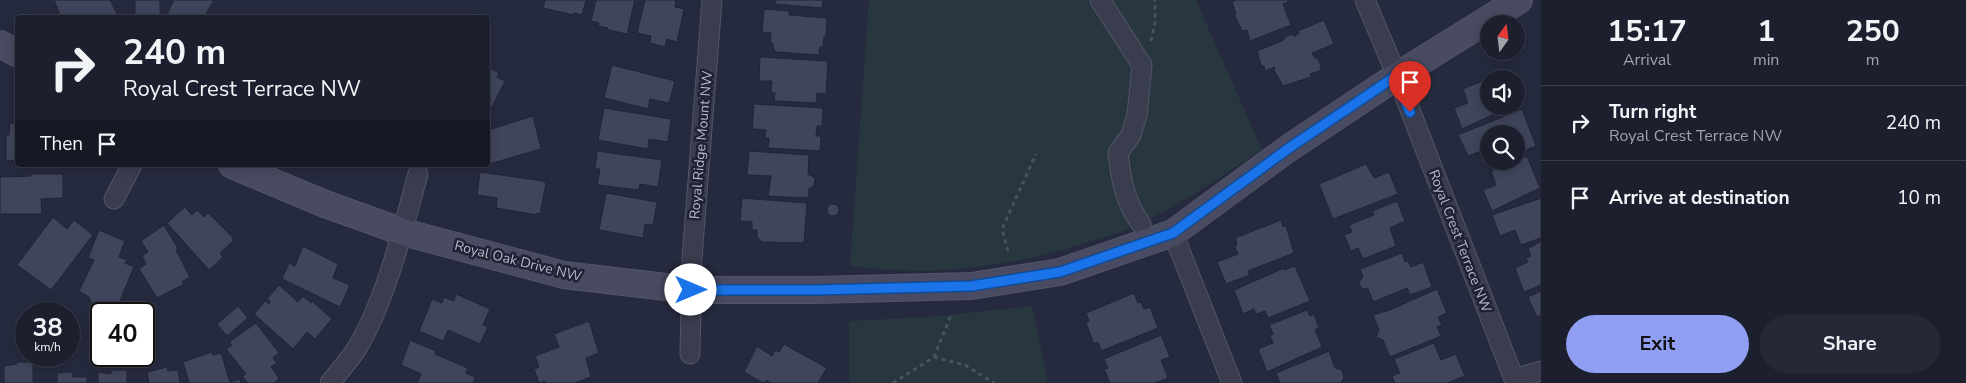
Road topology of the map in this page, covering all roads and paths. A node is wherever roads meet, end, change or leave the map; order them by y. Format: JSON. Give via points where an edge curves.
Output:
{"nodes":[{"id":1,"x":712,"y":0,"type":"edge"},
{"id":2,"x":1100,"y":0,"type":"edge"},
{"id":3,"x":1155,"y":0,"type":"edge"},
{"id":4,"x":1365,"y":0,"type":"edge"},
{"id":5,"x":1519,"y":0,"type":"edge"},
{"id":6,"x":0,"y":44,"type":"edge"},
{"id":7,"x":15,"y":52,"type":"edge"},
{"id":8,"x":1142,"y":65,"type":"junction"},
{"id":9,"x":1396,"y":76,"type":"junction"},
{"id":10,"x":1036,"y":154,"type":"dead end"},
{"id":11,"x":131,"y":167,"type":"edge"},
{"id":12,"x":237,"y":167,"type":"edge"},
{"id":13,"x":418,"y":174,"type":"dead end"},
{"id":14,"x":114,"y":199,"type":"dead end"},
{"id":15,"x":1141,"y":224,"type":"dead end"},
{"id":16,"x":403,"y":232,"type":"junction"},
{"id":17,"x":1173,"y":233,"type":"junction"},
{"id":18,"x":1008,"y":251,"type":"dead end"},
{"id":19,"x":691,"y":290,"type":"junction"},
{"id":20,"x":951,"y":315,"type":"dead end"},
{"id":21,"x":690,"y":354,"type":"dead end"},
{"id":22,"x":934,"y":357,"type":"junction"},
{"id":23,"x":1541,"y":371,"type":"edge"},
{"id":24,"x":330,"y":383,"type":"edge"},
{"id":25,"x":893,"y":383,"type":"edge"},
{"id":26,"x":994,"y":383,"type":"edge"},
{"id":27,"x":1232,"y":383,"type":"edge"}],
"edges":[{"from":1,"to":19,"type":"street","name":"Royal Ridge Mount NW"},
{"from":2,"to":8,"type":"street"},
{"from":3,"to":8,"type":"path","via":[[1151,44]]},
{"from":4,"to":9,"type":"street"},
{"from":5,"to":9,"type":"street","name":"Royal Oak Drive NW"},
{"from":6,"to":7,"type":"street"},
{"from":8,"to":15,"type":"street","via":[[1137,115],[1118,154],[1123,189]]},
{"from":9,"to":17,"type":"street","name":"Royal Oak Drive NW","via":[[1289,148]]},
{"from":9,"to":23,"type":"street","name":"Royal Crest Terrace NW","via":[[1514,379]]},
{"from":10,"to":18,"type":"path","via":[[1002,229]]},
{"from":11,"to":14,"type":"street"},
{"from":12,"to":16,"type":"street","name":"Royal Oak Drive NW"},
{"from":13,"to":16,"type":"street"},
{"from":16,"to":19,"type":"street","name":"Royal Oak Drive NW","via":[[564,275]]},
{"from":16,"to":24,"type":"street","via":[[377,304],[356,349]]},
{"from":17,"to":19,"type":"street","name":"Royal Oak Drive NW","via":[[1060,272],[971,286]]},
{"from":17,"to":27,"type":"street"},
{"from":19,"to":21,"type":"street","name":"Royal Ridge Mount NW"},
{"from":20,"to":22,"type":"path"},
{"from":22,"to":25,"type":"path"},
{"from":22,"to":26,"type":"path","via":[[965,365]]}]}
